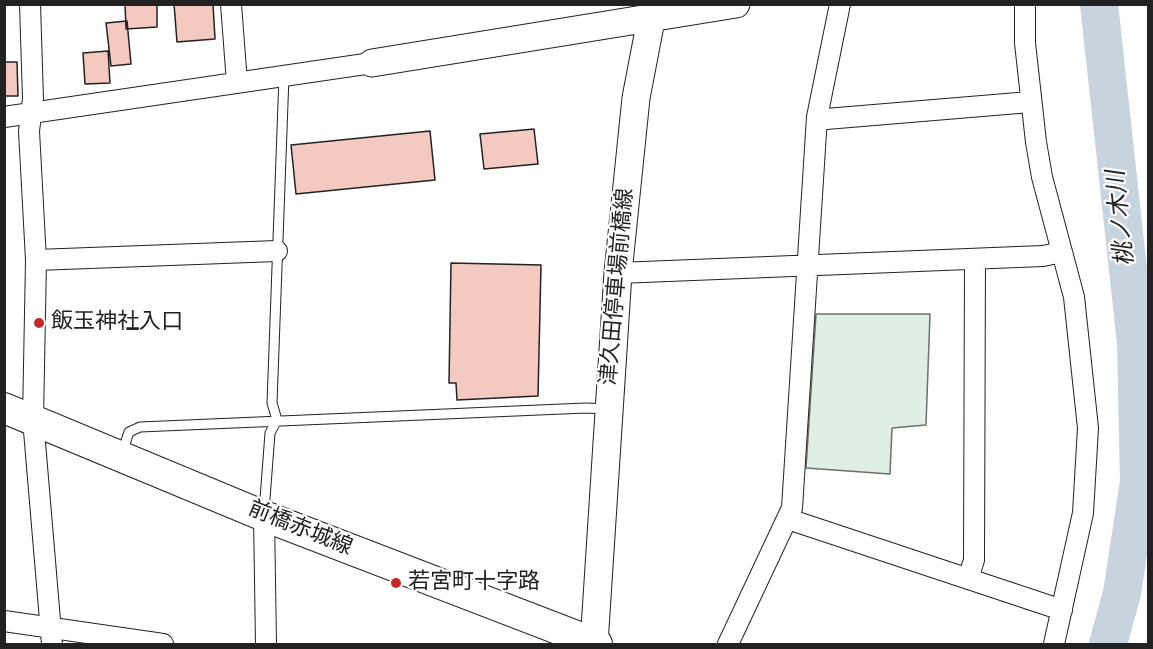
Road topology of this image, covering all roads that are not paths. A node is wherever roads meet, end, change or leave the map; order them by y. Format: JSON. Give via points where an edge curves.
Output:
{"nodes":[{"id":1,"x":30,"y":4,"type":"edge"},
{"id":2,"x":231,"y":4,"type":"edge"},
{"id":3,"x":736,"y":4,"type":"edge"},
{"id":4,"x":840,"y":4,"type":"edge"},
{"id":5,"x":1024,"y":4,"type":"edge"},
{"id":6,"x":652,"y":12,"type":"edge"},
{"id":7,"x":372,"y":63,"type":"joint"},
{"id":8,"x":284,"y":76,"type":"junction"},
{"id":9,"x":237,"y":82,"type":"junction"},
{"id":10,"x":1030,"y":102,"type":"junction"},
{"id":11,"x":31,"y":114,"type":"junction"},
{"id":12,"x":4,"y":117,"type":"edge"},
{"id":13,"x":817,"y":117,"type":"junction"},
{"id":14,"x":277,"y":251,"type":"junction"},
{"id":15,"x":1062,"y":252,"type":"junction"},
{"id":16,"x":975,"y":259,"type":"junction"},
{"id":17,"x":36,"y":260,"type":"junction"},
{"id":18,"x":807,"y":267,"type":"junction"},
{"id":19,"x":618,"y":273,"type":"junction"},
{"id":20,"x":4,"y":408,"type":"edge"},
{"id":21,"x":608,"y":410,"type":"junction"},
{"id":22,"x":33,"y":419,"type":"junction"},
{"id":23,"x":277,"y":420,"type":"junction"},
{"id":24,"x":121,"y":455,"type":"junction"},
{"id":25,"x":264,"y":516,"type":"junction"},
{"id":26,"x":788,"y":519,"type":"junction"},
{"id":27,"x":968,"y":579,"type":"junction"},
{"id":28,"x":1062,"y":610,"type":"junction"},
{"id":29,"x":4,"y":621,"type":"edge"},
{"id":30,"x":52,"y":635,"type":"edge"},
{"id":31,"x":595,"y":644,"type":"edge"},
{"id":32,"x":164,"y":645,"type":"edge"},
{"id":33,"x":266,"y":645,"type":"edge"},
{"id":34,"x":728,"y":645,"type":"edge"},
{"id":35,"x":1054,"y":645,"type":"edge"}],
"edges":[{"from":1,"to":11,"type":"street"},
{"from":2,"to":9,"type":"street"},
{"from":3,"to":6,"type":"main road"},
{"from":4,"to":13,"type":"street"},
{"from":5,"to":10,"type":"street"},
{"from":6,"to":7,"type":"main road"},
{"from":6,"to":19,"type":"main road","name":"津久田停車場前橋線","via":[[636,98]]},
{"from":7,"to":8,"type":"street"},
{"from":8,"to":9,"type":"street"},
{"from":8,"to":14,"type":"lane"},
{"from":9,"to":11,"type":"street"},
{"from":10,"to":13,"type":"street"},
{"from":10,"to":15,"type":"street","via":[[1042,177]]},
{"from":11,"to":12,"type":"street"},
{"from":11,"to":17,"type":"street"},
{"from":13,"to":18,"type":"street"},
{"from":14,"to":17,"type":"street"},
{"from":14,"to":23,"type":"lane","via":[[272,403]]},
{"from":15,"to":16,"type":"street"},
{"from":15,"to":28,"type":"street","via":[[1076,312],[1088,443],[1083,513]]},
{"from":16,"to":18,"type":"street"},
{"from":16,"to":27,"type":"street","via":[[974,560]]},
{"from":17,"to":22,"type":"street"},
{"from":18,"to":19,"type":"street"},
{"from":18,"to":26,"type":"street","via":[[795,494]]},
{"from":19,"to":21,"type":"main road","name":"津久田停車場前橋線"},
{"from":20,"to":22,"type":"main road","name":"前橋赤城線"},
{"from":21,"to":23,"type":"lane","via":[[594,407]]},
{"from":21,"to":31,"type":"main road","name":"津久田停車場前橋線"},
{"from":22,"to":24,"type":"main road","name":"前橋赤城線"},
{"from":22,"to":30,"type":"street"},
{"from":23,"to":24,"type":"lane","via":[[140,427],[129,432]]},
{"from":23,"to":25,"type":"lane","via":[[270,433]]},
{"from":24,"to":25,"type":"main road","name":"前橋赤城線"},
{"from":25,"to":31,"type":"main road","name":"前橋赤城線"},
{"from":25,"to":33,"type":"street"},
{"from":26,"to":27,"type":"street"},
{"from":26,"to":34,"type":"street"},
{"from":27,"to":28,"type":"street"},
{"from":28,"to":35,"type":"street"},
{"from":29,"to":30,"type":"street"},
{"from":30,"to":32,"type":"street"}]}
